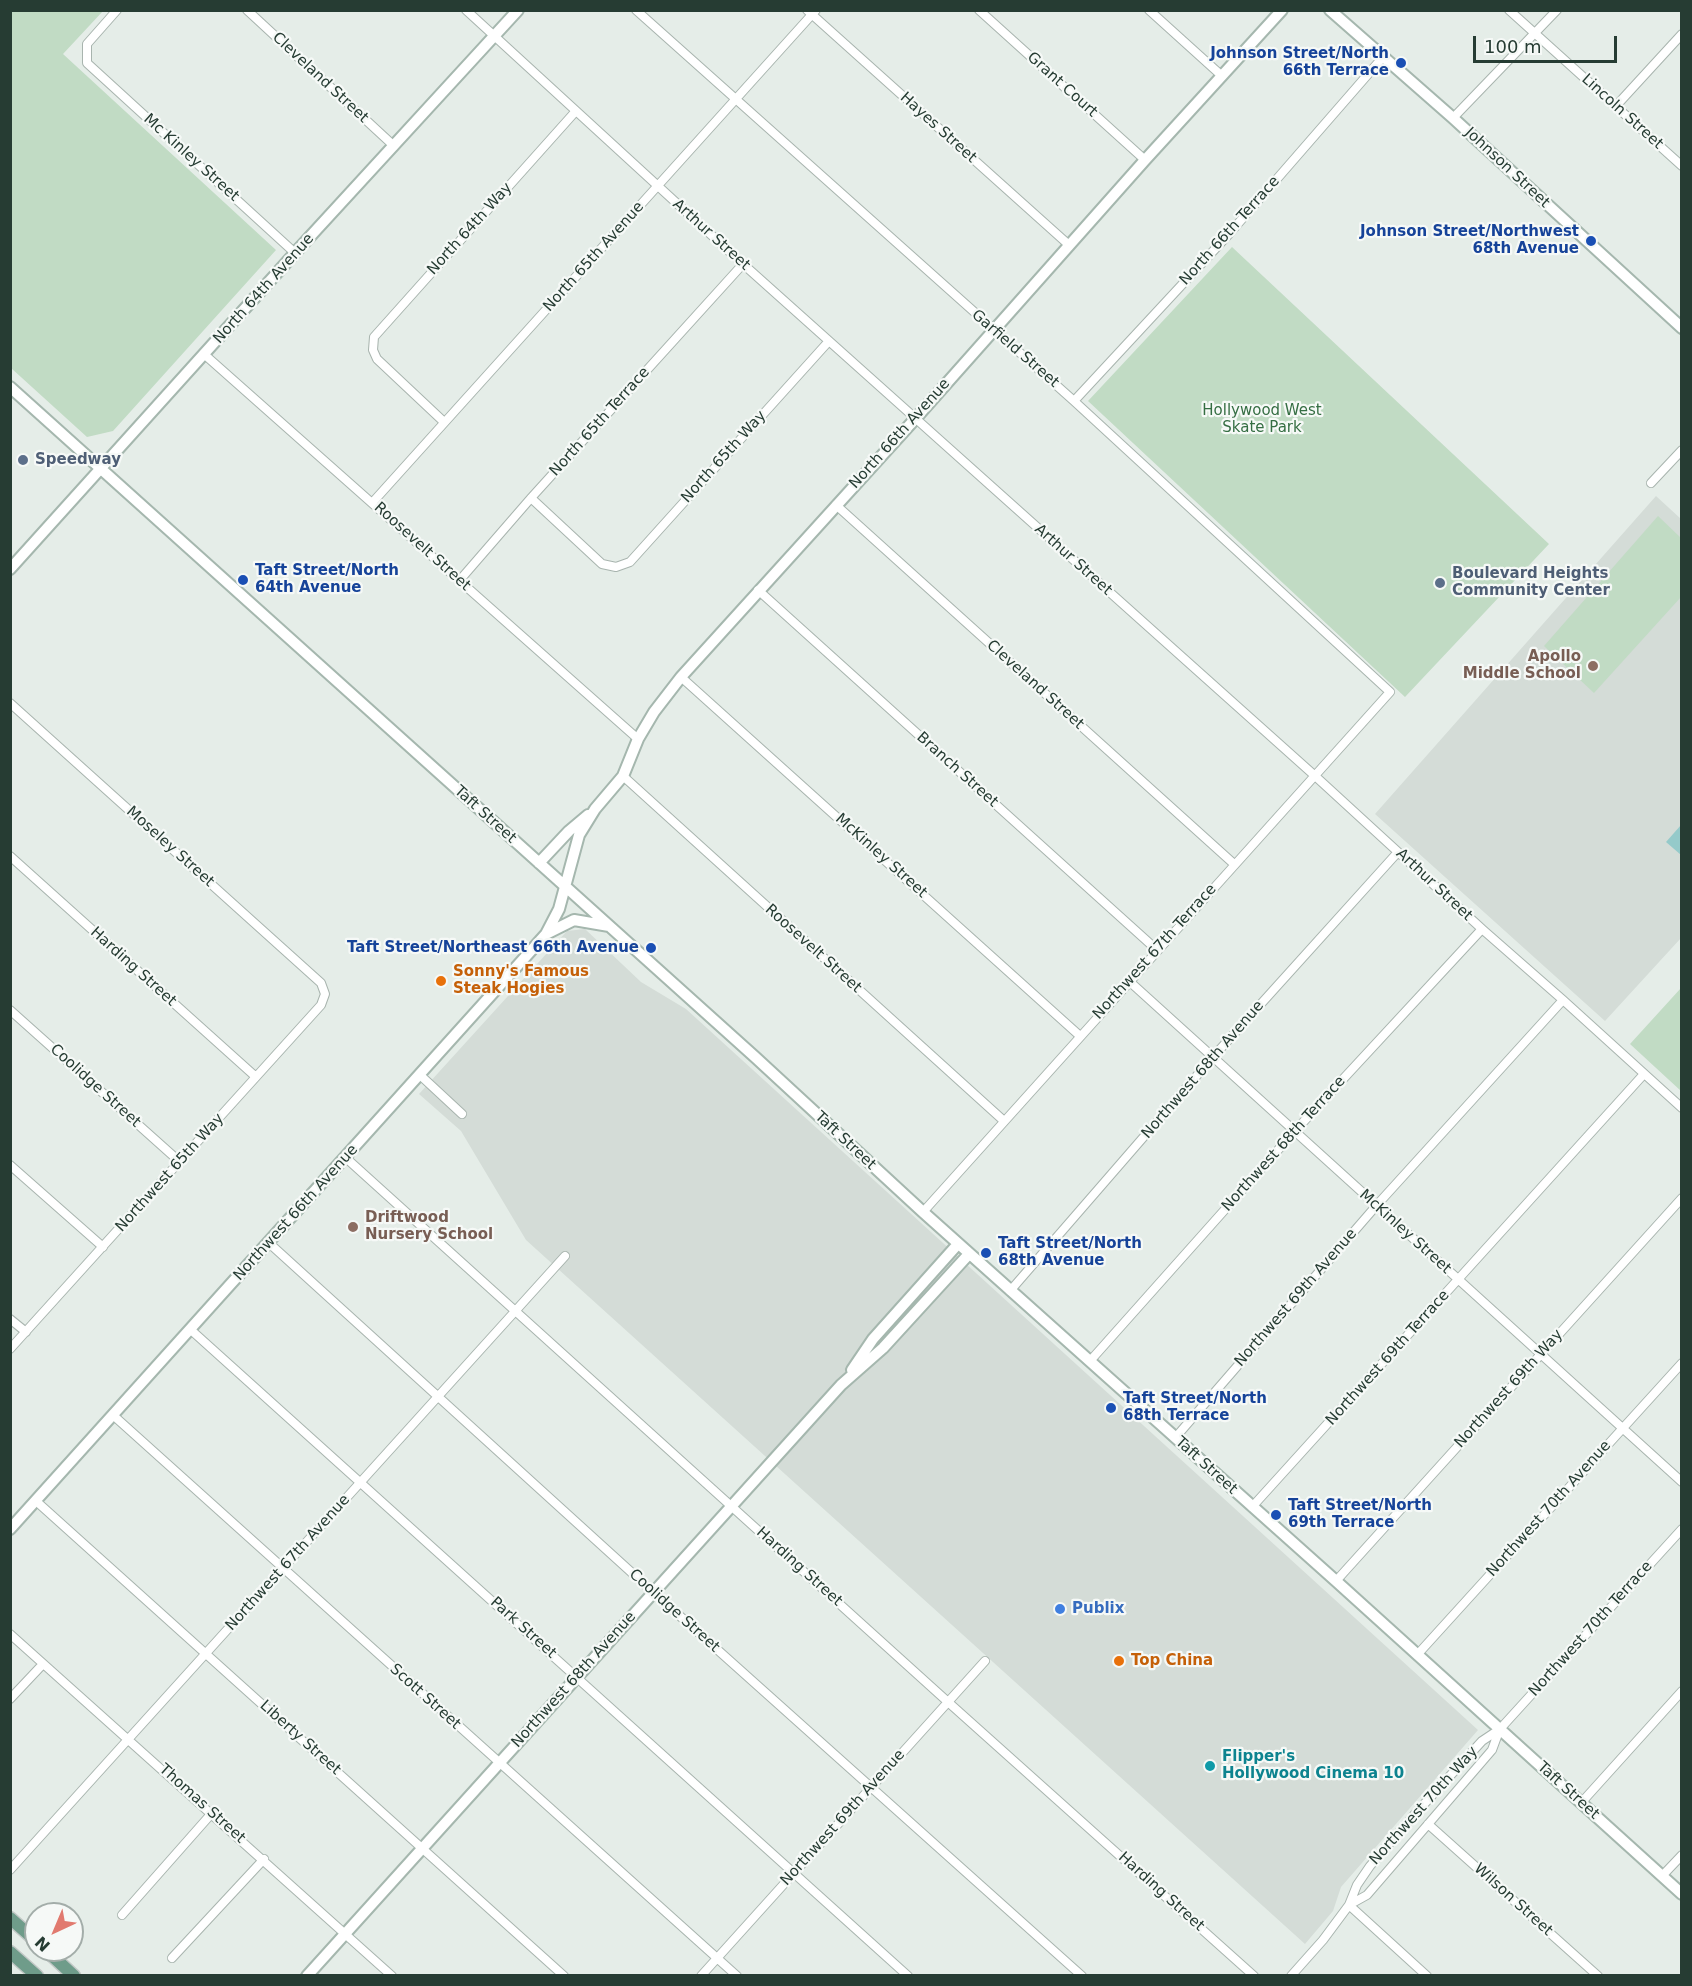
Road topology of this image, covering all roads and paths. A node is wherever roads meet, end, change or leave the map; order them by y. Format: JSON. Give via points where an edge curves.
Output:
{"nodes":[{"id":1,"x":117,"y":10,"type":"edge"},
{"id":2,"x":247,"y":10,"type":"edge"},
{"id":3,"x":466,"y":10,"type":"edge"},
{"id":4,"x":518,"y":10,"type":"edge"},
{"id":5,"x":636,"y":10,"type":"edge"},
{"id":6,"x":979,"y":10,"type":"edge"},
{"id":7,"x":1149,"y":10,"type":"edge"},
{"id":8,"x":1282,"y":10,"type":"edge"},
{"id":9,"x":1330,"y":10,"type":"edge"},
{"id":10,"x":1509,"y":10,"type":"edge"},
{"id":11,"x":1557,"y":10,"type":"edge"},
{"id":12,"x":812,"y":12,"type":"edge"},
{"id":13,"x":1535,"y":34,"type":"junction"},
{"id":14,"x":1682,"y":34,"type":"edge"},
{"id":15,"x":495,"y":38,"type":"junction"},
{"id":16,"x":1383,"y":57,"type":"junction"},
{"id":17,"x":1222,"y":76,"type":"junction"},
{"id":18,"x":736,"y":100,"type":"junction"},
{"id":19,"x":1615,"y":106,"type":"junction"},
{"id":20,"x":575,"y":112,"type":"junction"},
{"id":21,"x":1453,"y":118,"type":"junction"},
{"id":22,"x":394,"y":146,"type":"junction"},
{"id":23,"x":1145,"y":160,"type":"junction"},
{"id":24,"x":1682,"y":166,"type":"edge"},
{"id":25,"x":657,"y":187,"type":"junction"},
{"id":26,"x":1069,"y":245,"type":"junction"},
{"id":27,"x":295,"y":253,"type":"junction"},
{"id":28,"x":743,"y":264,"type":"junction"},
{"id":29,"x":1682,"y":328,"type":"edge"},
{"id":30,"x":993,"y":331,"type":"junction"},
{"id":31,"x":829,"y":341,"type":"junction"},
{"id":32,"x":205,"y":355,"type":"junction"},
{"id":33,"x":10,"y":387,"type":"edge"},
{"id":34,"x":1074,"y":401,"type":"junction"},
{"id":35,"x":915,"y":419,"type":"junction"},
{"id":36,"x":444,"y":422,"type":"junction"},
{"id":37,"x":1682,"y":450,"type":"edge"},
{"id":38,"x":101,"y":469,"type":"junction"},
{"id":39,"x":1651,"y":483,"type":"dead end"},
{"id":40,"x":531,"y":498,"type":"junction"},
{"id":41,"x":372,"y":503,"type":"junction"},
{"id":42,"x":836,"y":506,"type":"junction"},
{"id":43,"x":10,"y":569,"type":"edge"},
{"id":44,"x":459,"y":580,"type":"junction"},
{"id":45,"x":758,"y":590,"type":"junction"},
{"id":46,"x":681,"y":677,"type":"junction"},
{"id":47,"x":1390,"y":692,"type":"joint"},
{"id":48,"x":10,"y":703,"type":"edge"},
{"id":49,"x":638,"y":739,"type":"junction"},
{"id":50,"x":1314,"y":775,"type":"junction"},
{"id":51,"x":623,"y":776,"type":"junction"},
{"id":52,"x":595,"y":809,"type":"junction"},
{"id":53,"x":1398,"y":852,"type":"junction"},
{"id":54,"x":10,"y":856,"type":"edge"},
{"id":55,"x":539,"y":863,"type":"junction"},
{"id":56,"x":1234,"y":864,"type":"junction"},
{"id":57,"x":566,"y":887,"type":"junction"},
{"id":58,"x":609,"y":926,"type":"junction"},
{"id":59,"x":1482,"y":929,"type":"junction"},
{"id":60,"x":546,"y":934,"type":"junction"},
{"id":61,"x":1157,"y":950,"type":"junction"},
{"id":62,"x":1129,"y":981,"type":"junction"},
{"id":63,"x":325,"y":994,"type":"joint"},
{"id":64,"x":1563,"y":1000,"type":"junction"},
{"id":65,"x":10,"y":1010,"type":"edge"},
{"id":66,"x":1080,"y":1036,"type":"junction"},
{"id":67,"x":1213,"y":1057,"type":"junction"},
{"id":68,"x":1644,"y":1074,"type":"junction"},
{"id":69,"x":420,"y":1075,"type":"junction"},
{"id":70,"x":256,"y":1077,"type":"junction"},
{"id":71,"x":1682,"y":1108,"type":"edge"},
{"id":72,"x":462,"y":1114,"type":"dead end"},
{"id":73,"x":1004,"y":1121,"type":"junction"},
{"id":74,"x":1294,"y":1132,"type":"junction"},
{"id":75,"x":346,"y":1158,"type":"junction"},
{"id":76,"x":180,"y":1162,"type":"junction"},
{"id":77,"x":10,"y":1165,"type":"edge"},
{"id":78,"x":1682,"y":1198,"type":"edge"},
{"id":79,"x":1376,"y":1206,"type":"junction"},
{"id":80,"x":923,"y":1212,"type":"junction"},
{"id":81,"x":269,"y":1243,"type":"junction"},
{"id":82,"x":958,"y":1244,"type":"junction"},
{"id":83,"x":103,"y":1247,"type":"junction"},
{"id":84,"x":969,"y":1254,"type":"junction"},
{"id":85,"x":564,"y":1256,"type":"dead end"},
{"id":86,"x":1459,"y":1279,"type":"junction"},
{"id":87,"x":1010,"y":1291,"type":"junction"},
{"id":88,"x":515,"y":1311,"type":"junction"},
{"id":89,"x":10,"y":1319,"type":"edge"},
{"id":90,"x":191,"y":1330,"type":"junction"},
{"id":91,"x":26,"y":1332,"type":"junction"},
{"id":92,"x":10,"y":1349,"type":"edge"},
{"id":93,"x":1541,"y":1354,"type":"junction"},
{"id":94,"x":1090,"y":1361,"type":"junction"},
{"id":95,"x":1682,"y":1363,"type":"edge"},
{"id":96,"x":841,"y":1385,"type":"junction"},
{"id":97,"x":438,"y":1396,"type":"junction"},
{"id":98,"x":114,"y":1416,"type":"junction"},
{"id":99,"x":1623,"y":1428,"type":"junction"},
{"id":100,"x":1175,"y":1438,"type":"junction"},
{"id":101,"x":361,"y":1481,"type":"junction"},
{"id":102,"x":1682,"y":1482,"type":"edge"},
{"id":103,"x":36,"y":1501,"type":"junction"},
{"id":104,"x":731,"y":1505,"type":"junction"},
{"id":105,"x":1252,"y":1507,"type":"junction"},
{"id":106,"x":1682,"y":1528,"type":"edge"},
{"id":107,"x":10,"y":1529,"type":"edge"},
{"id":108,"x":282,"y":1569,"type":"junction"},
{"id":109,"x":1336,"y":1581,"type":"junction"},
{"id":110,"x":653,"y":1592,"type":"junction"},
{"id":111,"x":10,"y":1634,"type":"edge"},
{"id":112,"x":207,"y":1654,"type":"junction"},
{"id":113,"x":1417,"y":1655,"type":"junction"},
{"id":114,"x":985,"y":1661,"type":"dead end"},
{"id":115,"x":43,"y":1664,"type":"junction"},
{"id":116,"x":576,"y":1677,"type":"junction"},
{"id":117,"x":1682,"y":1691,"type":"edge"},
{"id":118,"x":10,"y":1699,"type":"edge"},
{"id":119,"x":948,"y":1702,"type":"junction"},
{"id":120,"x":1500,"y":1730,"type":"junction"},
{"id":121,"x":129,"y":1740,"type":"junction"},
{"id":122,"x":500,"y":1764,"type":"junction"},
{"id":123,"x":871,"y":1787,"type":"junction"},
{"id":124,"x":1581,"y":1803,"type":"junction"},
{"id":125,"x":212,"y":1813,"type":"junction"},
{"id":126,"x":1428,"y":1824,"type":"junction"},
{"id":127,"x":423,"y":1849,"type":"junction"},
{"id":128,"x":1682,"y":1855,"type":"edge"},
{"id":129,"x":264,"y":1859,"type":"junction"},
{"id":130,"x":10,"y":1870,"type":"edge"},
{"id":131,"x":793,"y":1872,"type":"junction"},
{"id":132,"x":1662,"y":1876,"type":"junction"},
{"id":133,"x":1682,"y":1894,"type":"edge"},
{"id":134,"x":1349,"y":1905,"type":"junction"},
{"id":135,"x":122,"y":1915,"type":"dead end"},
{"id":136,"x":10,"y":1918,"type":"edge"},
{"id":137,"x":24,"y":1930,"type":"edge"},
{"id":138,"x":345,"y":1934,"type":"junction"},
{"id":139,"x":10,"y":1952,"type":"edge"},
{"id":140,"x":172,"y":1958,"type":"dead end"},
{"id":141,"x":717,"y":1958,"type":"junction"},
{"id":142,"x":59,"y":1962,"type":"edge"},
{"id":143,"x":37,"y":1976,"type":"edge"},
{"id":144,"x":74,"y":1976,"type":"edge"},
{"id":145,"x":307,"y":1976,"type":"edge"},
{"id":146,"x":392,"y":1976,"type":"edge"},
{"id":147,"x":564,"y":1976,"type":"edge"},
{"id":148,"x":701,"y":1976,"type":"edge"},
{"id":149,"x":737,"y":1976,"type":"edge"},
{"id":150,"x":908,"y":1976,"type":"edge"},
{"id":151,"x":1082,"y":1976,"type":"edge"},
{"id":152,"x":1254,"y":1976,"type":"edge"},
{"id":153,"x":1291,"y":1976,"type":"edge"},
{"id":154,"x":1427,"y":1976,"type":"edge"},
{"id":155,"x":1598,"y":1976,"type":"edge"}],
"edges":[{"from":1,"to":27,"type":"street","name":"Mc Kinley Street","via":[[87,44],[87,63]]},
{"from":2,"to":22,"type":"street","name":"Cleveland Street"},
{"from":3,"to":15,"type":"street","name":"Arthur Street"},
{"from":4,"to":15,"type":"street","name":"North 64th Avenue"},
{"from":5,"to":18,"type":"street","name":"Garfield Street"},
{"from":6,"to":23,"type":"street","name":"Grant Court"},
{"from":7,"to":17,"type":"street"},
{"from":8,"to":17,"type":"street","name":"North 66th Avenue"},
{"from":9,"to":16,"type":"street","name":"Johnson Street"},
{"from":10,"to":13,"type":"street","name":"Lincoln Street"},
{"from":11,"to":13,"type":"street"},
{"from":12,"to":18,"type":"street","name":"North 65th Avenue"},
{"from":12,"to":26,"type":"street","name":"Hayes Street"},
{"from":13,"to":19,"type":"street","name":"Lincoln Street"},
{"from":13,"to":21,"type":"street"},
{"from":14,"to":19,"type":"street"},
{"from":15,"to":20,"type":"street","name":"Arthur Street"},
{"from":15,"to":22,"type":"street","name":"North 64th Avenue"},
{"from":16,"to":21,"type":"street","name":"Johnson Street"},
{"from":16,"to":34,"type":"street","name":"North 66th Terrace","via":[[1229,234]]},
{"from":17,"to":23,"type":"street","name":"North 66th Avenue"},
{"from":18,"to":25,"type":"street","name":"North 65th Avenue"},
{"from":18,"to":30,"type":"street","name":"Garfield Street"},
{"from":19,"to":24,"type":"street","name":"Lincoln Street"},
{"from":20,"to":25,"type":"street","name":"Arthur Street"},
{"from":20,"to":36,"type":"street","name":"North 64th Way","via":[[374,337],[377,359]]},
{"from":21,"to":29,"type":"street","name":"Johnson Street"},
{"from":22,"to":27,"type":"street","name":"North 64th Avenue"},
{"from":23,"to":26,"type":"street","name":"North 66th Avenue"},
{"from":25,"to":28,"type":"street","name":"Arthur Street"},
{"from":25,"to":36,"type":"street","name":"North 65th Avenue"},
{"from":26,"to":30,"type":"street","name":"North 66th Avenue"},
{"from":27,"to":32,"type":"street","name":"North 64th Avenue"},
{"from":28,"to":31,"type":"street","name":"Arthur Street"},
{"from":28,"to":40,"type":"street","name":"North 65th Terrace"},
{"from":30,"to":34,"type":"street","name":"Garfield Street"},
{"from":30,"to":35,"type":"street","name":"North 66th Avenue"},
{"from":31,"to":35,"type":"street","name":"Arthur Street"},
{"from":31,"to":40,"type":"street","name":"North 65th Way","via":[[630,562],[616,567],[602,564]]},
{"from":32,"to":38,"type":"street","name":"North 64th Avenue"},
{"from":32,"to":41,"type":"street","name":"Roosevelt Street"},
{"from":33,"to":38,"type":"street","name":"Taft Street"},
{"from":34,"to":47,"type":"street","name":"Garfield Street"},
{"from":35,"to":42,"type":"street","name":"North 66th Avenue"},
{"from":35,"to":50,"type":"street","name":"Arthur Street"},
{"from":36,"to":41,"type":"street","name":"North 65th Avenue"},
{"from":37,"to":39,"type":"street"},
{"from":38,"to":43,"type":"street","name":"North 64th Avenue"},
{"from":38,"to":55,"type":"street","name":"Taft Street"},
{"from":40,"to":44,"type":"street","name":"North 65th Terrace"},
{"from":41,"to":44,"type":"street","name":"Roosevelt Street"},
{"from":42,"to":45,"type":"street","name":"North 66th Avenue"},
{"from":42,"to":56,"type":"street","name":"Cleveland Street"},
{"from":44,"to":49,"type":"street","name":"Roosevelt Street"},
{"from":45,"to":46,"type":"street","name":"North 66th Avenue"},
{"from":45,"to":61,"type":"street","name":"Branch Street"},
{"from":46,"to":49,"type":"street","name":"North 66th Avenue"},
{"from":46,"to":66,"type":"street","name":"McKinley Street"},
{"from":47,"to":50,"type":"street","name":"Northwest 67th Terrace"},
{"from":48,"to":63,"type":"street","name":"Moseley Street","via":[[321,983]]},
{"from":49,"to":51,"type":"street","name":"North 66th Avenue"},
{"from":50,"to":53,"type":"street","name":"Arthur Street"},
{"from":50,"to":56,"type":"street","name":"Northwest 67th Terrace"},
{"from":51,"to":52,"type":"street","name":"North 66th Avenue"},
{"from":51,"to":73,"type":"street","name":"Roosevelt Street"},
{"from":52,"to":55,"type":"street"},
{"from":52,"to":57,"type":"street","name":"North 66th Avenue","via":[[579,835]]},
{"from":53,"to":59,"type":"street","name":"Arthur Street"},
{"from":53,"to":67,"type":"street","name":"Northwest 68th Avenue"},
{"from":54,"to":70,"type":"street","name":"Harding Street"},
{"from":55,"to":57,"type":"street","name":"Taft Street"},
{"from":56,"to":61,"type":"street","name":"Northwest 67th Terrace"},
{"from":57,"to":58,"type":"street","name":"Taft Street"},
{"from":57,"to":60,"type":"street","name":"Northwest 66th Avenue"},
{"from":58,"to":60,"type":"street","via":[[574,920]]},
{"from":58,"to":80,"type":"street","name":"Taft Street"},
{"from":59,"to":64,"type":"street","name":"Arthur Street"},
{"from":59,"to":74,"type":"street","name":"Northwest 68th Terrace"},
{"from":60,"to":69,"type":"street","name":"Northwest 66th Avenue"},
{"from":61,"to":62,"type":"street","name":"Northwest 67th Terrace"},
{"from":62,"to":66,"type":"street","name":"Northwest 67th Terrace"},
{"from":62,"to":67,"type":"street","name":"McKinley Street"},
{"from":63,"to":70,"type":"street","name":"Northwest 65th Way","via":[[321,1005]]},
{"from":64,"to":68,"type":"street","name":"Arthur Street"},
{"from":64,"to":79,"type":"street","name":"Northwest 69th Avenue"},
{"from":65,"to":76,"type":"street","name":"Coolidge Street"},
{"from":66,"to":73,"type":"street","name":"Northwest 67th Terrace"},
{"from":67,"to":74,"type":"street","name":"McKinley Street"},
{"from":67,"to":87,"type":"street","name":"Northwest 68th Avenue"},
{"from":68,"to":71,"type":"street","name":"Arthur Street"},
{"from":68,"to":86,"type":"street","name":"Northwest 69th Terrace"},
{"from":69,"to":72,"type":"street"},
{"from":69,"to":75,"type":"street","name":"Northwest 66th Avenue"},
{"from":70,"to":76,"type":"street","name":"Northwest 65th Way"},
{"from":73,"to":80,"type":"street","name":"Northwest 67th Terrace"},
{"from":74,"to":79,"type":"street","name":"McKinley Street"},
{"from":74,"to":94,"type":"street","name":"Northwest 68th Terrace"},
{"from":75,"to":81,"type":"street","name":"Northwest 66th Avenue"},
{"from":75,"to":88,"type":"street","name":"Harding Street"},
{"from":76,"to":83,"type":"street","name":"Northwest 65th Way"},
{"from":77,"to":83,"type":"street"},
{"from":78,"to":93,"type":"street","name":"Northwest 69th Way"},
{"from":79,"to":86,"type":"street","name":"McKinley Street"},
{"from":79,"to":100,"type":"street","name":"Northwest 69th Avenue"},
{"from":80,"to":82,"type":"street","name":"Taft Street"},
{"from":81,"to":90,"type":"street","name":"Northwest 66th Avenue"},
{"from":81,"to":97,"type":"street","name":"Coolidge Street"},
{"from":82,"to":84,"type":"street","name":"Taft Street"},
{"from":82,"to":96,"type":"street","name":"Northwest 68th Avenue","via":[[873,1339]]},
{"from":83,"to":91,"type":"street","name":"Northwest 65th Way"},
{"from":84,"to":87,"type":"street","name":"Taft Street"},
{"from":84,"to":96,"type":"street","name":"Northwest 68th Avenue","via":[[883,1348]]},
{"from":85,"to":88,"type":"street","name":"Northwest 67th Avenue"},
{"from":86,"to":93,"type":"street","name":"McKinley Street"},
{"from":86,"to":105,"type":"street","name":"Northwest 69th Terrace"},
{"from":87,"to":94,"type":"street","name":"Taft Street"},
{"from":88,"to":97,"type":"street","name":"Northwest 67th Avenue"},
{"from":88,"to":104,"type":"street","name":"Harding Street"},
{"from":89,"to":91,"type":"street"},
{"from":90,"to":98,"type":"street","name":"Northwest 66th Avenue"},
{"from":90,"to":101,"type":"street","name":"Park Street"},
{"from":91,"to":92,"type":"street","name":"Northwest 65th Way"},
{"from":93,"to":99,"type":"street","name":"McKinley Street"},
{"from":93,"to":109,"type":"street","name":"Northwest 69th Way"},
{"from":94,"to":100,"type":"street","name":"Taft Street"},
{"from":95,"to":99,"type":"street","name":"Northwest 70th Avenue"},
{"from":96,"to":104,"type":"street","name":"Northwest 68th Avenue"},
{"from":97,"to":101,"type":"street","name":"Northwest 67th Avenue"},
{"from":97,"to":110,"type":"street","name":"Coolidge Street"},
{"from":98,"to":103,"type":"street","name":"Northwest 66th Avenue"},
{"from":98,"to":108,"type":"street","name":"Scott Street"},
{"from":99,"to":102,"type":"street","name":"McKinley Street"},
{"from":99,"to":113,"type":"street","name":"Northwest 70th Avenue"},
{"from":100,"to":105,"type":"street","name":"Taft Street"},
{"from":101,"to":108,"type":"street","name":"Northwest 67th Avenue"},
{"from":101,"to":116,"type":"street","name":"Park Street"},
{"from":103,"to":107,"type":"street","name":"Northwest 66th Avenue"},
{"from":103,"to":112,"type":"street","name":"Liberty Street"},
{"from":104,"to":110,"type":"street","name":"Northwest 68th Avenue"},
{"from":104,"to":119,"type":"street","name":"Harding Street"},
{"from":105,"to":109,"type":"street","name":"Taft Street"},
{"from":106,"to":120,"type":"street","name":"Northwest 70th Terrace"},
{"from":108,"to":112,"type":"street","name":"Northwest 67th Avenue"},
{"from":108,"to":122,"type":"street","name":"Scott Street"},
{"from":109,"to":113,"type":"street","name":"Taft Street"},
{"from":110,"to":116,"type":"street","name":"Northwest 68th Avenue"},
{"from":110,"to":123,"type":"street","name":"Coolidge Street"},
{"from":111,"to":115,"type":"street","name":"Thomas Street"},
{"from":112,"to":121,"type":"street","name":"Northwest 67th Avenue"},
{"from":112,"to":127,"type":"street","name":"Liberty Street"},
{"from":113,"to":120,"type":"street","name":"Taft Street"},
{"from":114,"to":119,"type":"street","name":"Northwest 69th Avenue"},
{"from":115,"to":118,"type":"street"},
{"from":115,"to":121,"type":"street","name":"Thomas Street"},
{"from":116,"to":122,"type":"street","name":"Northwest 68th Avenue"},
{"from":116,"to":131,"type":"street","name":"Park Street"},
{"from":117,"to":124,"type":"street"},
{"from":119,"to":123,"type":"street","name":"Northwest 69th Avenue"},
{"from":119,"to":152,"type":"street","name":"Harding Street"},
{"from":120,"to":124,"type":"street","name":"Taft Street"},
{"from":120,"to":126,"type":"street","name":"Northwest 70th Way","via":[[1492,1749]]},
{"from":120,"to":134,"type":"street","name":"Northwest 70th Way","via":[[1482,1741],[1370,1866]]},
{"from":121,"to":125,"type":"street","name":"Thomas Street"},
{"from":121,"to":130,"type":"street","name":"Northwest 67th Avenue"},
{"from":122,"to":127,"type":"street","name":"Northwest 68th Avenue"},
{"from":122,"to":141,"type":"street","name":"Scott Street"},
{"from":123,"to":131,"type":"street","name":"Northwest 69th Avenue"},
{"from":123,"to":151,"type":"street","name":"Coolidge Street"},
{"from":124,"to":132,"type":"street","name":"Taft Street"},
{"from":125,"to":129,"type":"street","name":"Thomas Street"},
{"from":125,"to":135,"type":"street"},
{"from":126,"to":134,"type":"street","name":"Northwest 70th Way","via":[[1367,1895]]},
{"from":126,"to":155,"type":"street","name":"Wilson Street"},
{"from":127,"to":138,"type":"street","name":"Northwest 68th Avenue"},
{"from":127,"to":147,"type":"street","name":"Liberty Street"},
{"from":128,"to":132,"type":"street"},
{"from":129,"to":138,"type":"street","name":"Thomas Street"},
{"from":129,"to":140,"type":"street"},
{"from":131,"to":141,"type":"street","name":"Northwest 69th Avenue"},
{"from":131,"to":150,"type":"street","name":"Park Street"},
{"from":132,"to":133,"type":"street","name":"Taft Street"},
{"from":134,"to":153,"type":"street","name":"Northwest 70th Way"},
{"from":134,"to":154,"type":"street"},
{"from":136,"to":137,"type":"main road"},
{"from":138,"to":145,"type":"street","name":"Northwest 68th Avenue"},
{"from":138,"to":146,"type":"street","name":"Thomas Street"},
{"from":139,"to":143,"type":"main road"},
{"from":141,"to":148,"type":"street","name":"Northwest 69th Avenue"},
{"from":141,"to":149,"type":"street","name":"Scott Street"},
{"from":142,"to":144,"type":"main road"}]}
